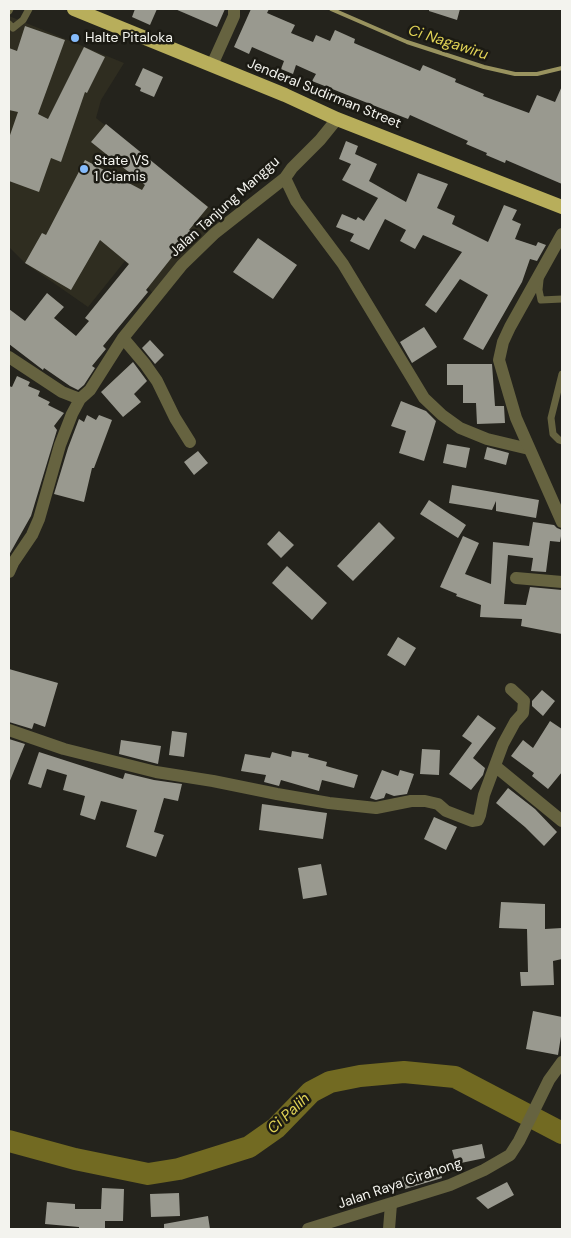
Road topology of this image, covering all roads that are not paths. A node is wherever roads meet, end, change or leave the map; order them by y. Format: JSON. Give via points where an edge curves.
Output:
{"nodes":[{"id":1,"x":29,"y":9,"type":"edge"},
{"id":2,"x":74,"y":9,"type":"edge"},
{"id":3,"x":234,"y":9,"type":"edge"},
{"id":4,"x":9,"y":24,"type":"edge"},
{"id":5,"x":212,"y":65,"type":"junction"},
{"id":6,"x":337,"y":119,"type":"junction"},
{"id":7,"x":284,"y":178,"type":"junction"},
{"id":8,"x":562,"y":207,"type":"edge"},
{"id":9,"x":562,"y":234,"type":"edge"},
{"id":10,"x":562,"y":248,"type":"edge"},
{"id":11,"x":562,"y":299,"type":"edge"},
{"id":12,"x":122,"y":338,"type":"junction"},
{"id":13,"x":9,"y":357,"type":"edge"},
{"id":14,"x":562,"y":374,"type":"edge"},
{"id":15,"x":560,"y":391,"type":"edge"},
{"id":16,"x":80,"y":399,"type":"junction"},
{"id":17,"x":562,"y":441,"type":"edge"},
{"id":18,"x":190,"y":442,"type":"dead end"},
{"id":19,"x":529,"y":449,"type":"junction"},
{"id":20,"x":561,"y":517,"type":"edge"},
{"id":21,"x":9,"y":572,"type":"edge"},
{"id":22,"x":516,"y":578,"type":"dead end"},
{"id":23,"x":562,"y":582,"type":"edge"},
{"id":24,"x":511,"y":689,"type":"dead end"},
{"id":25,"x":9,"y":730,"type":"edge"},
{"id":26,"x":495,"y":766,"type":"junction"},
{"id":27,"x":562,"y":821,"type":"edge"},
{"id":28,"x":562,"y":1062,"type":"edge"},
{"id":29,"x":391,"y":1204,"type":"junction"},
{"id":30,"x":308,"y":1229,"type":"edge"},
{"id":31,"x":389,"y":1229,"type":"edge"}],
"edges":[{"from":1,"to":4,"type":"lane","via":[[13,28]]},
{"from":2,"to":5,"type":"highway","name":"Jenderal Sudirman Street"},
{"from":3,"to":5,"type":"street","via":[[234,16]]},
{"from":5,"to":6,"type":"highway","name":"Jenderal Sudirman Street"},
{"from":6,"to":7,"type":"street","name":"Jalan Tanjung Manggu"},
{"from":6,"to":8,"type":"highway","name":"Jenderal Sudirman Street"},
{"from":7,"to":12,"type":"street","name":"Jalan Tanjung Manggu","via":[[215,233],[182,265]]},
{"from":7,"to":19,"type":"street","via":[[296,201],[343,264],[424,398],[460,428],[486,439]]},
{"from":9,"to":19,"type":"street","via":[[510,327],[499,360]]},
{"from":10,"to":11,"type":"lane","via":[[543,269],[539,290],[541,300]]},
{"from":12,"to":16,"type":"street","name":"Jalan Tanjung Manggu","via":[[90,390]]},
{"from":12,"to":18,"type":"street","via":[[153,375]]},
{"from":13,"to":16,"type":"street","via":[[62,392]]},
{"from":14,"to":15,"type":"lane"},
{"from":15,"to":17,"type":"lane","via":[[551,418],[553,434]]},
{"from":16,"to":21,"type":"street","name":"Jalan Tanjung Manggu","via":[[60,445],[39,519]]},
{"from":19,"to":20,"type":"street"},
{"from":22,"to":23,"type":"street"},
{"from":24,"to":26,"type":"street","via":[[524,701],[523,713],[514,722]]},
{"from":25,"to":26,"type":"street","via":[[64,749],[156,772],[376,808],[425,800],[472,821],[478,820]]},
{"from":26,"to":27,"type":"street"},
{"from":28,"to":29,"type":"street","name":"Jalan Raya Cirahong","via":[[549,1080],[510,1155],[450,1185]]},
{"from":29,"to":30,"type":"street","name":"Jalan Raya Cirahong"},
{"from":29,"to":31,"type":"street"}]}
